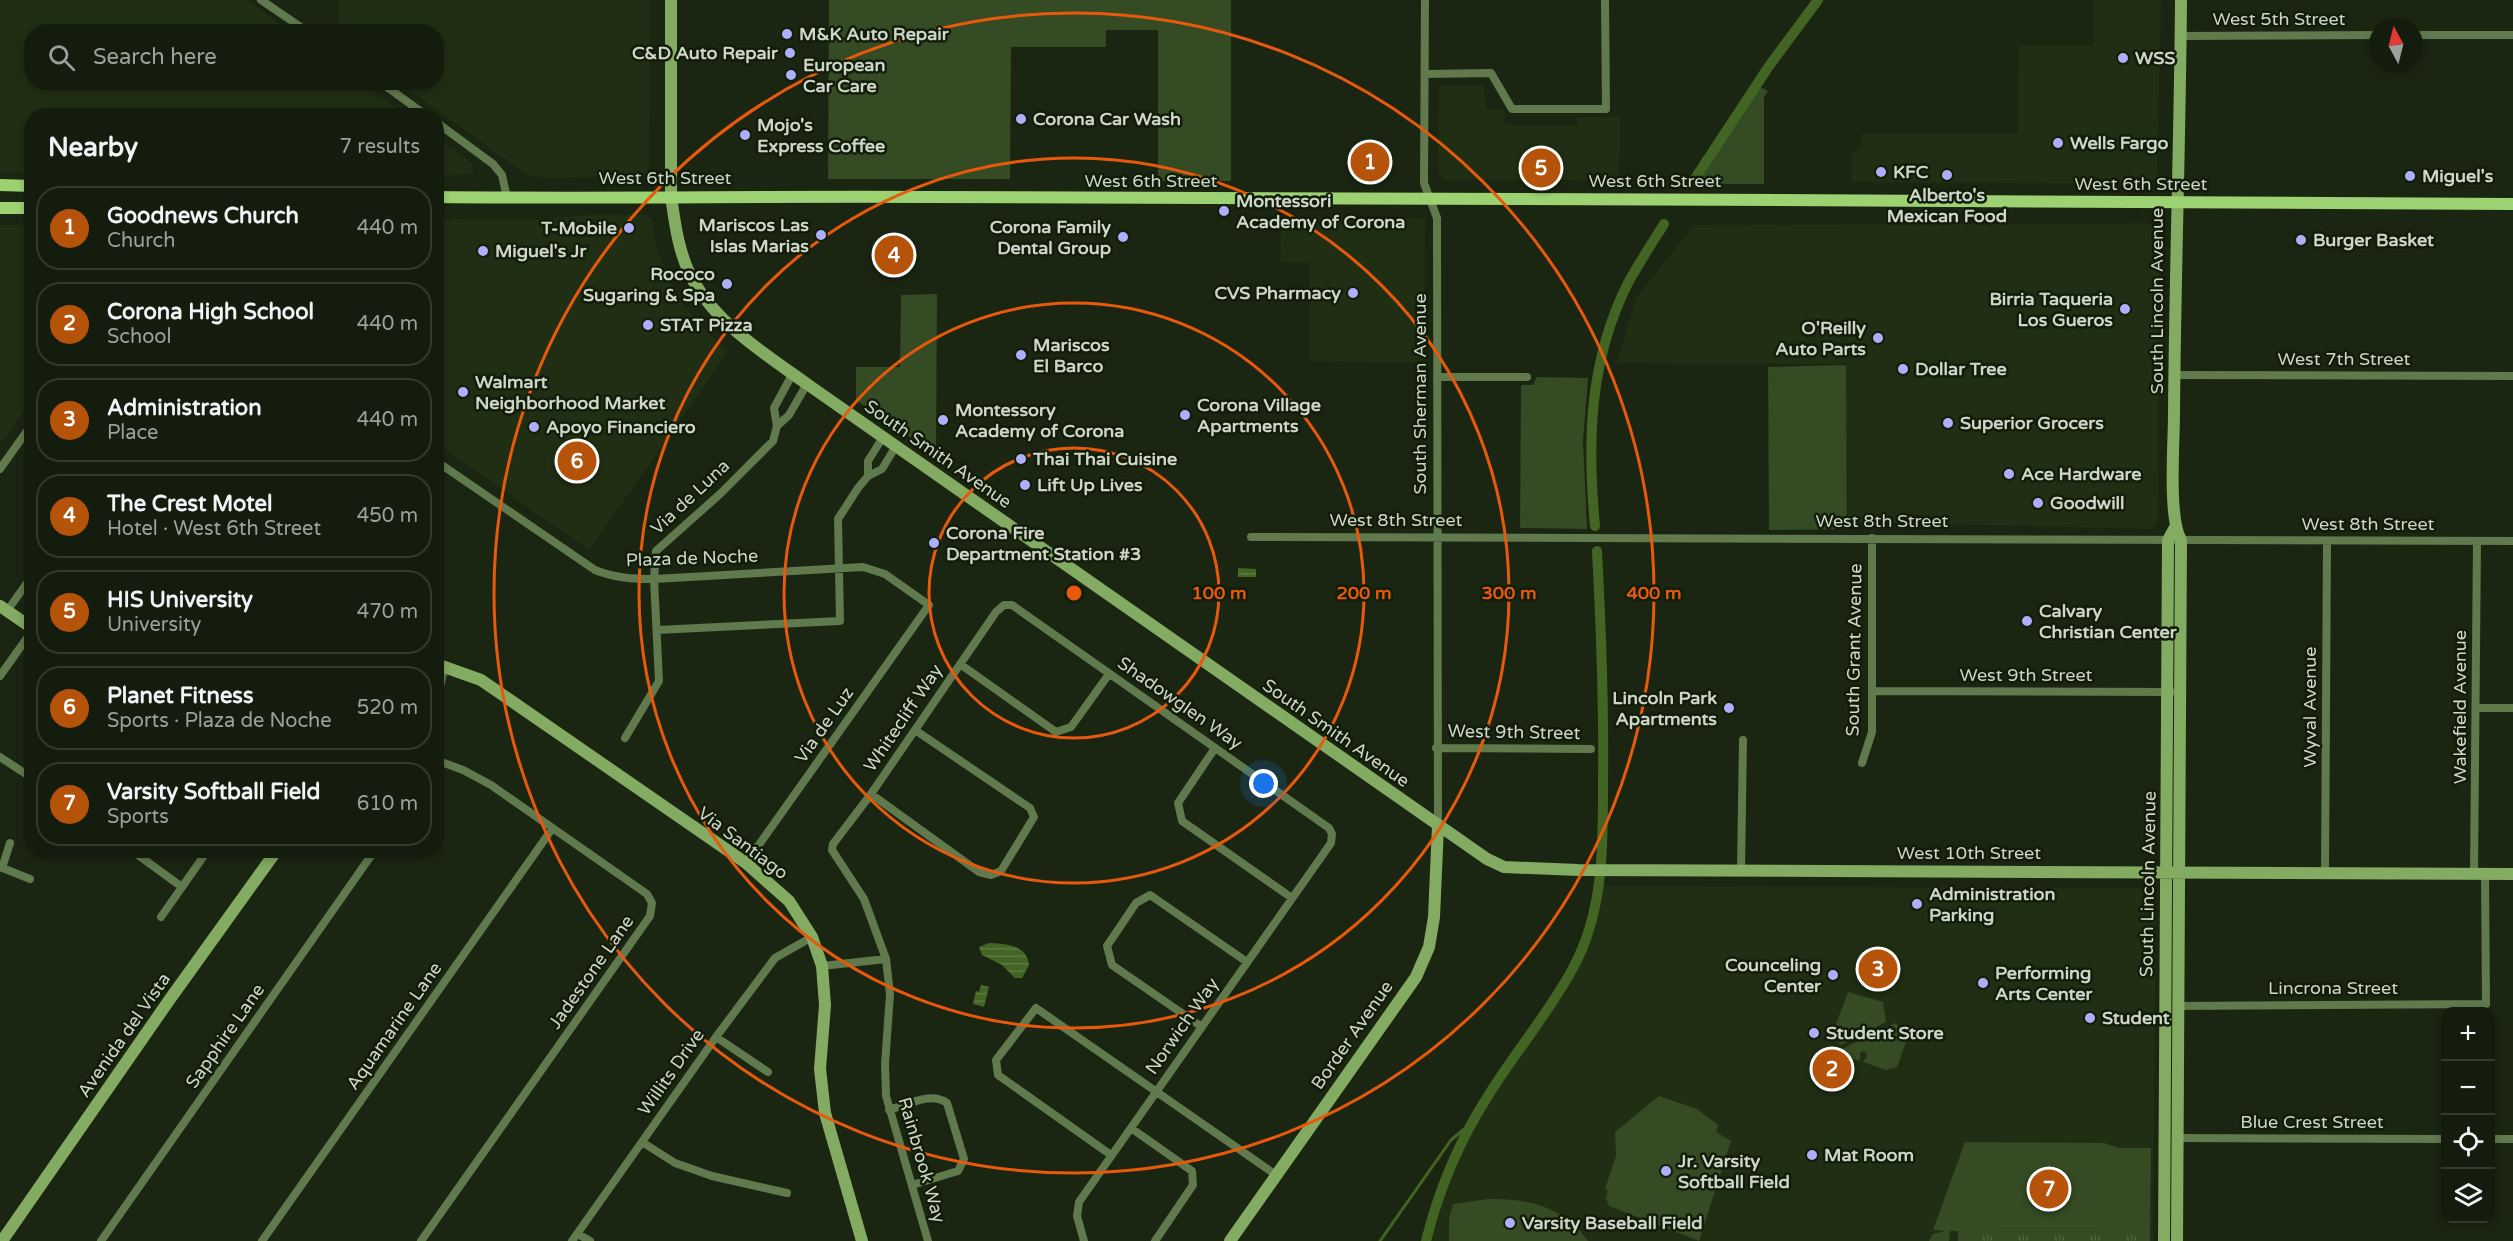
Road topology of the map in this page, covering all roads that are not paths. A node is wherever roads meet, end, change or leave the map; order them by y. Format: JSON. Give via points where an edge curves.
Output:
{"nodes":[{"id":1,"x":261,"y":0,"type":"edge"},
{"id":2,"x":671,"y":0,"type":"edge"},
{"id":3,"x":1425,"y":0,"type":"edge"},
{"id":4,"x":1605,"y":0,"type":"edge"},
{"id":5,"x":2181,"y":0,"type":"edge"},
{"id":6,"x":296,"y":24,"type":"edge"},
{"id":7,"x":2369,"y":35,"type":"edge"},
{"id":8,"x":2423,"y":35,"type":"edge"},
{"id":9,"x":2513,"y":35,"type":"edge"},
{"id":10,"x":2180,"y":36,"type":"junction"},
{"id":11,"x":1425,"y":74,"type":"junction"},
{"id":12,"x":391,"y":90,"type":"edge"},
{"id":13,"x":415,"y":108,"type":"edge"},
{"id":14,"x":444,"y":128,"type":"edge"},
{"id":15,"x":0,"y":185,"type":"edge"},
{"id":16,"x":24,"y":186,"type":"edge"},
{"id":17,"x":671,"y":196,"type":"junction"},
{"id":18,"x":444,"y":197,"type":"edge"},
{"id":19,"x":507,"y":198,"type":"junction"},
{"id":20,"x":1431,"y":200,"type":"junction"},
{"id":21,"x":2176,"y":202,"type":"junction"},
{"id":22,"x":2513,"y":204,"type":"edge"},
{"id":23,"x":0,"y":208,"type":"edge"},
{"id":24,"x":24,"y":208,"type":"edge"},
{"id":25,"x":793,"y":373,"type":"junction"},
{"id":26,"x":2175,"y":375,"type":"junction"},
{"id":27,"x":2513,"y":376,"type":"edge"},
{"id":28,"x":1437,"y":377,"type":"junction"},
{"id":29,"x":1527,"y":377,"type":"dead end"},
{"id":30,"x":807,"y":384,"type":"junction"},
{"id":31,"x":777,"y":426,"type":"junction"},
{"id":32,"x":24,"y":436,"type":"edge"},
{"id":33,"x":883,"y":437,"type":"junction"},
{"id":34,"x":896,"y":446,"type":"junction"},
{"id":35,"x":444,"y":466,"type":"edge"},
{"id":36,"x":0,"y":470,"type":"edge"},
{"id":37,"x":868,"y":476,"type":"junction"},
{"id":38,"x":1436,"y":536,"type":"junction"},
{"id":39,"x":2174,"y":536,"type":"junction"},
{"id":40,"x":1251,"y":537,"type":"dead end"},
{"id":41,"x":1872,"y":538,"type":"junction"},
{"id":42,"x":2327,"y":541,"type":"junction"},
{"id":43,"x":2477,"y":541,"type":"junction"},
{"id":44,"x":2513,"y":541,"type":"edge"},
{"id":45,"x":840,"y":568,"type":"junction"},
{"id":46,"x":654,"y":579,"type":"junction"},
{"id":47,"x":24,"y":585,"type":"edge"},
{"id":48,"x":929,"y":605,"type":"joint"},
{"id":49,"x":1004,"y":605,"type":"joint"},
{"id":50,"x":4,"y":609,"type":"edge"},
{"id":51,"x":24,"y":624,"type":"edge"},
{"id":52,"x":657,"y":630,"type":"junction"},
{"id":53,"x":24,"y":642,"type":"edge"},
{"id":54,"x":960,"y":664,"type":"junction"},
{"id":55,"x":444,"y":665,"type":"edge"},
{"id":56,"x":1109,"y":674,"type":"junction"},
{"id":57,"x":0,"y":676,"type":"edge"},
{"id":58,"x":1872,"y":691,"type":"junction"},
{"id":59,"x":2167,"y":692,"type":"junction"},
{"id":60,"x":2181,"y":692,"type":"junction"},
{"id":61,"x":2476,"y":708,"type":"junction"},
{"id":62,"x":2513,"y":708,"type":"edge"},
{"id":63,"x":915,"y":730,"type":"junction"},
{"id":64,"x":626,"y":738,"type":"dead end"},
{"id":65,"x":1743,"y":740,"type":"dead end"},
{"id":66,"x":1215,"y":748,"type":"junction"},
{"id":67,"x":1436,"y":748,"type":"junction"},
{"id":68,"x":1591,"y":749,"type":"dead end"},
{"id":69,"x":0,"y":757,"type":"edge"},
{"id":70,"x":444,"y":763,"type":"edge"},
{"id":71,"x":1862,"y":763,"type":"dead end"},
{"id":72,"x":24,"y":772,"type":"edge"},
{"id":73,"x":871,"y":794,"type":"junction"},
{"id":74,"x":1438,"y":826,"type":"junction"},
{"id":75,"x":552,"y":829,"type":"junction"},
{"id":76,"x":1332,"y":834,"type":"joint"},
{"id":77,"x":10,"y":843,"type":"dead end"},
{"id":78,"x":832,"y":850,"type":"joint"},
{"id":79,"x":142,"y":858,"type":"edge"},
{"id":80,"x":202,"y":858,"type":"edge"},
{"id":81,"x":272,"y":858,"type":"edge"},
{"id":82,"x":369,"y":858,"type":"edge"},
{"id":83,"x":746,"y":863,"type":"junction"},
{"id":84,"x":1,"y":868,"type":"edge"},
{"id":85,"x":1741,"y":870,"type":"junction"},
{"id":86,"x":2174,"y":872,"type":"junction"},
{"id":87,"x":2325,"y":873,"type":"junction"},
{"id":88,"x":2480,"y":874,"type":"junction"},
{"id":89,"x":2513,"y":874,"type":"edge"},
{"id":90,"x":30,"y":879,"type":"dead end"},
{"id":91,"x":182,"y":887,"type":"junction"},
{"id":92,"x":1293,"y":898,"type":"junction"},
{"id":93,"x":161,"y":917,"type":"dead end"},
{"id":94,"x":812,"y":937,"type":"junction"},
{"id":95,"x":886,"y":959,"type":"junction"},
{"id":96,"x":1247,"y":962,"type":"junction"},
{"id":97,"x":822,"y":966,"type":"junction"},
{"id":98,"x":2486,"y":1004,"type":"joint"},
{"id":99,"x":2179,"y":1006,"type":"junction"},
{"id":100,"x":1202,"y":1027,"type":"junction"},
{"id":101,"x":716,"y":1037,"type":"junction"},
{"id":102,"x":768,"y":1072,"type":"dead end"},
{"id":103,"x":1157,"y":1091,"type":"junction"},
{"id":104,"x":889,"y":1110,"type":"junction"},
{"id":105,"x":1131,"y":1128,"type":"junction"},
{"id":106,"x":2178,"y":1138,"type":"junction"},
{"id":107,"x":2441,"y":1138,"type":"edge"},
{"id":108,"x":2495,"y":1138,"type":"edge"},
{"id":109,"x":2513,"y":1138,"type":"edge"},
{"id":110,"x":642,"y":1142,"type":"junction"},
{"id":111,"x":1111,"y":1155,"type":"junction"},
{"id":112,"x":1276,"y":1175,"type":"junction"},
{"id":113,"x":912,"y":1185,"type":"junction"},
{"id":114,"x":787,"y":1193,"type":"dead end"},
{"id":115,"x":575,"y":1237,"type":"edge"},
{"id":116,"x":2,"y":1241,"type":"edge"},
{"id":117,"x":101,"y":1241,"type":"edge"},
{"id":118,"x":262,"y":1241,"type":"edge"},
{"id":119,"x":422,"y":1241,"type":"edge"},
{"id":120,"x":590,"y":1241,"type":"edge"},
{"id":121,"x":862,"y":1241,"type":"edge"},
{"id":122,"x":928,"y":1241,"type":"edge"},
{"id":123,"x":1084,"y":1241,"type":"edge"},
{"id":124,"x":1155,"y":1241,"type":"edge"},
{"id":125,"x":1230,"y":1241,"type":"edge"},
{"id":126,"x":2164,"y":1241,"type":"edge"},
{"id":127,"x":2177,"y":1241,"type":"edge"}],
"edges":[{"from":1,"to":6,"type":"street"},
{"from":2,"to":17,"type":"main road","name":"South Smith Avenue"},
{"from":3,"to":11,"type":"street","name":"South Sherman Avenue"},
{"from":4,"to":11,"type":"street","via":[[1606,109],[1512,109],[1491,73]]},
{"from":5,"to":10,"type":"main road","name":"South Lincoln Avenue"},
{"from":7,"to":10,"type":"street","name":"West 5th Street"},
{"from":8,"to":9,"type":"street"},
{"from":10,"to":21,"type":"main road","name":"South Lincoln Avenue"},
{"from":11,"to":20,"type":"street","name":"South Sherman Avenue","via":[[1424,183]]},
{"from":12,"to":13,"type":"street"},
{"from":14,"to":19,"type":"street","via":[[498,169]]},
{"from":15,"to":16,"type":"main road"},
{"from":17,"to":19,"type":"main road","name":"West 6th Street"},
{"from":17,"to":20,"type":"main road","name":"West 6th Street"},
{"from":17,"to":25,"type":"main road","name":"South Smith Avenue","via":[[680,245],[694,282],[728,324]]},
{"from":18,"to":19,"type":"main road","name":"West 6th Street"},
{"from":20,"to":21,"type":"main road","name":"West 6th Street"},
{"from":20,"to":28,"type":"street","name":"South Sherman Avenue","via":[[1437,218]]},
{"from":21,"to":22,"type":"main road","name":"West 6th Street"},
{"from":21,"to":26,"type":"main road","name":"South Lincoln Avenue"},
{"from":23,"to":24,"type":"main road"},
{"from":25,"to":30,"type":"main road","name":"South Smith Avenue"},
{"from":25,"to":31,"type":"street","name":"Via de Luna","via":[[774,408]]},
{"from":26,"to":27,"type":"street","name":"West 7th Street"},
{"from":26,"to":39,"type":"main road","name":"South Lincoln Avenue"},
{"from":28,"to":29,"type":"street"},
{"from":28,"to":38,"type":"street","name":"South Sherman Avenue"},
{"from":30,"to":31,"type":"street","name":"Via de Luna","via":[[789,415]]},
{"from":30,"to":33,"type":"main road","name":"South Smith Avenue"},
{"from":31,"to":46,"type":"street","name":"Via de Luna","via":[[773,441],[656,551]]},
{"from":32,"to":36,"type":"street"},
{"from":33,"to":34,"type":"main road","name":"South Smith Avenue"},
{"from":33,"to":37,"type":"street","via":[[868,461]]},
{"from":34,"to":37,"type":"street","via":[[882,469]]},
{"from":34,"to":74,"type":"main road","name":"South Smith Avenue"},
{"from":35,"to":46,"type":"street","name":"Plaza de Noche","via":[[595,570],[628,579]]},
{"from":37,"to":45,"type":"street","via":[[838,519]]},
{"from":38,"to":40,"type":"street","name":"West 8th Street"},
{"from":38,"to":41,"type":"street","name":"West 8th Street"},
{"from":38,"to":67,"type":"street","name":"South Sherman Avenue"},
{"from":39,"to":41,"type":"street","name":"West 8th Street"},
{"from":39,"to":42,"type":"street","name":"West 8th Street"},
{"from":39,"to":59,"type":"main road","name":"South Lincoln Avenue"},
{"from":39,"to":60,"type":"main road","name":"South Lincoln Avenue"},
{"from":41,"to":58,"type":"street","name":"South Grant Avenue"},
{"from":42,"to":43,"type":"street","name":"West 8th Street"},
{"from":42,"to":87,"type":"street","name":"Wyval Avenue"},
{"from":43,"to":44,"type":"street","name":"West 8th Street"},
{"from":43,"to":61,"type":"street","name":"Wakefield Avenue"},
{"from":45,"to":46,"type":"street","name":"Plaza de Noche"},
{"from":45,"to":48,"type":"street","name":"Plaza de Noche","via":[[863,567],[885,574]]},
{"from":45,"to":52,"type":"street","via":[[840,621]]},
{"from":46,"to":52,"type":"street","name":"Via de Luna"},
{"from":47,"to":50,"type":"street"},
{"from":48,"to":83,"type":"street","name":"Via de Luz"},
{"from":49,"to":54,"type":"street","name":"Whitecliff Way"},
{"from":49,"to":56,"type":"street","name":"Shadowglen Way","via":[[1012,605]]},
{"from":50,"to":51,"type":"main road"},
{"from":52,"to":64,"type":"street","name":"Via de Luna","via":[[659,681]]},
{"from":53,"to":57,"type":"street"},
{"from":54,"to":56,"type":"street","via":[[1056,732],[1071,727]]},
{"from":54,"to":63,"type":"street","name":"Whitecliff Way"},
{"from":55,"to":83,"type":"main road","name":"Via Santiago","via":[[481,680]]},
{"from":56,"to":66,"type":"street","name":"Shadowglen Way"},
{"from":58,"to":59,"type":"street","name":"West 9th Street"},
{"from":58,"to":71,"type":"street","name":"South Grant Avenue","via":[[1872,732]]},
{"from":59,"to":60,"type":"street","name":"West 9th Street"},
{"from":59,"to":86,"type":"main road","name":"South Lincoln Avenue"},
{"from":60,"to":86,"type":"main road","name":"South Lincoln Avenue"},
{"from":61,"to":62,"type":"street"},
{"from":61,"to":88,"type":"street","name":"Wakefield Avenue"},
{"from":63,"to":73,"type":"street","name":"Whitecliff Way"},
{"from":63,"to":73,"type":"street","via":[[1030,808],[1034,817],[1001,871],[992,875],[979,872]]},
{"from":65,"to":85,"type":"street"},
{"from":66,"to":76,"type":"street","name":"Shadowglen Way","via":[[1329,828]]},
{"from":66,"to":92,"type":"street","via":[[1178,803],[1182,821]]},
{"from":67,"to":68,"type":"street","name":"West 9th Street"},
{"from":67,"to":74,"type":"street","name":"South Sherman Avenue"},
{"from":69,"to":72,"type":"street"},
{"from":70,"to":75,"type":"street","name":"Jadestone Lane","via":[[491,785]]},
{"from":73,"to":78,"type":"street","name":"Whitecliff Way"},
{"from":74,"to":85,"type":"main road","name":"West 10th Street","via":[[1504,867]]},
{"from":74,"to":112,"type":"main road","name":"Border Avenue","via":[[1434,917],[1429,947],[1416,977]]},
{"from":75,"to":118,"type":"street","name":"Aquamarine Lane"},
{"from":75,"to":119,"type":"street","name":"Jadestone Lane","via":[[647,894],[652,903],[650,916]]},
{"from":76,"to":92,"type":"street","name":"Norwich Way","via":[[1331,843]]},
{"from":77,"to":84,"type":"street"},
{"from":78,"to":95,"type":"street","name":"Rainbrook Way","via":[[864,899]]},
{"from":79,"to":91,"type":"street"},
{"from":80,"to":91,"type":"street"},
{"from":81,"to":116,"type":"main road","name":"Avenida del Vista"},
{"from":82,"to":117,"type":"street","name":"Sapphire Lane"},
{"from":83,"to":94,"type":"main road","name":"Via Santiago","via":[[789,902]]},
{"from":84,"to":90,"type":"street"},
{"from":85,"to":86,"type":"main road","name":"West 10th Street"},
{"from":86,"to":87,"type":"main road","name":"West 10th Street"},
{"from":86,"to":99,"type":"main road","name":"South Lincoln Avenue"},
{"from":86,"to":126,"type":"main road","name":"South Lincoln Avenue"},
{"from":87,"to":88,"type":"main road","name":"West 10th Street"},
{"from":88,"to":89,"type":"main road","name":"West 10th Street"},
{"from":88,"to":98,"type":"street","name":"Wakefield Avenue"},
{"from":91,"to":93,"type":"street"},
{"from":92,"to":96,"type":"street","name":"Norwich Way"},
{"from":94,"to":97,"type":"main road","name":"Via Santiago"},
{"from":94,"to":101,"type":"street","name":"Willits Drive","via":[[775,958]]},
{"from":95,"to":97,"type":"street"},
{"from":95,"to":104,"type":"street","name":"Rainbrook Way","via":[[890,994],[885,1083]]},
{"from":96,"to":100,"type":"street","name":"Norwich Way"},
{"from":96,"to":100,"type":"street","via":[[1150,894],[1136,903],[1107,946],[1112,965]]},
{"from":97,"to":121,"type":"main road","name":"Via Santiago","via":[[825,1005],[820,1069],[825,1113]]},
{"from":98,"to":99,"type":"street","name":"Lincrona Street"},
{"from":99,"to":106,"type":"main road","name":"South Lincoln Avenue"},
{"from":100,"to":103,"type":"street","name":"Norwich Way"},
{"from":101,"to":102,"type":"street"},
{"from":101,"to":110,"type":"street","name":"Willits Drive"},
{"from":103,"to":105,"type":"street","name":"Norwich Way"},
{"from":103,"to":111,"type":"street","via":[[1036,1008],[996,1060],[998,1075]]},
{"from":103,"to":112,"type":"street"},
{"from":104,"to":113,"type":"street","name":"Rainbrook Way"},
{"from":104,"to":113,"type":"street","via":[[933,1097],[947,1103],[963,1166]]},
{"from":105,"to":111,"type":"street","name":"Norwich Way"},
{"from":105,"to":124,"type":"street","via":[[1192,1171],[1193,1185]]},
{"from":106,"to":107,"type":"street","name":"Blue Crest Street"},
{"from":106,"to":127,"type":"main road","name":"South Lincoln Avenue"},
{"from":108,"to":109,"type":"street"},
{"from":110,"to":114,"type":"street","via":[[675,1163]]},
{"from":110,"to":115,"type":"street","name":"Willits Drive"},
{"from":111,"to":123,"type":"street","name":"Norwich Way","via":[[1076,1209]]},
{"from":112,"to":125,"type":"main road","name":"Border Avenue"},
{"from":113,"to":122,"type":"street","name":"Rainbrook Way"},
{"from":115,"to":120,"type":"street"}]}
